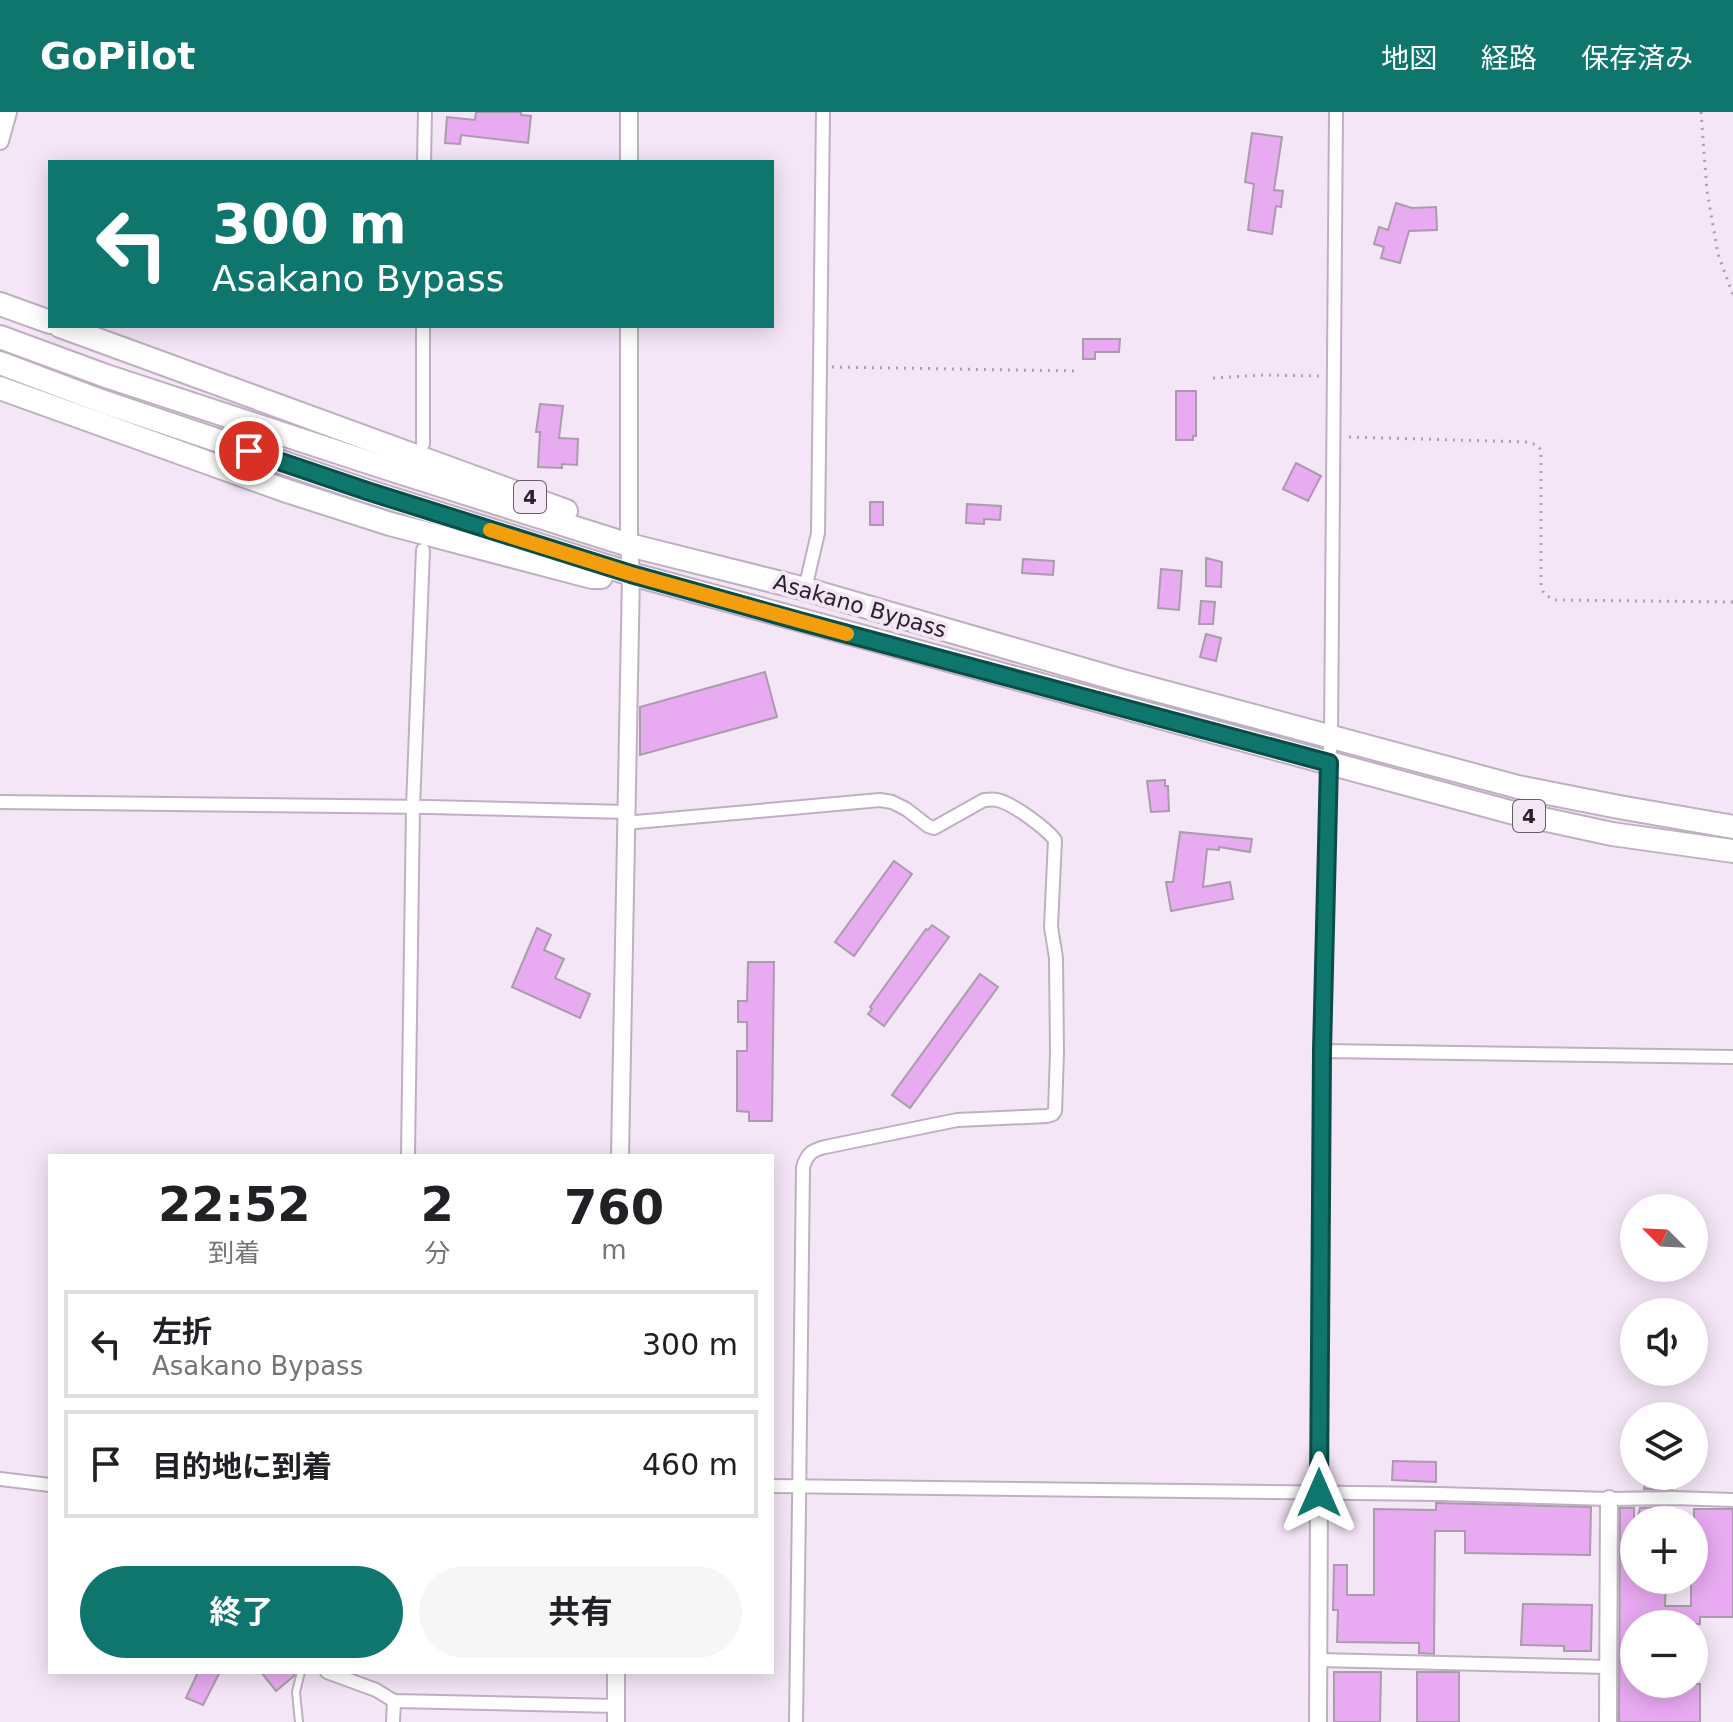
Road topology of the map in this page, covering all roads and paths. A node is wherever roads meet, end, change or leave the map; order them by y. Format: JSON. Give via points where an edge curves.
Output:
{"nodes":[{"id":1,"x":8,"y":112,"type":"edge"},
{"id":2,"x":425,"y":112,"type":"edge"},
{"id":3,"x":629,"y":112,"type":"edge"},
{"id":4,"x":823,"y":112,"type":"edge"},
{"id":5,"x":1336,"y":112,"type":"edge"},
{"id":6,"x":1701,"y":112,"type":"edge"},
{"id":7,"x":0,"y":141,"type":"edge"},
{"id":8,"x":424,"y":160,"type":"edge"},
{"id":9,"x":629,"y":160,"type":"edge"},
{"id":10,"x":1733,"y":295,"type":"edge"},
{"id":11,"x":0,"y":304,"type":"edge"},
{"id":12,"x":48,"y":321,"type":"edge"},
{"id":13,"x":66,"y":328,"type":"edge"},
{"id":14,"x":423,"y":328,"type":"edge"},
{"id":15,"x":629,"y":328,"type":"edge"},
{"id":16,"x":0,"y":337,"type":"edge"},
{"id":17,"x":0,"y":363,"type":"edge"},
{"id":18,"x":820,"y":367,"type":"junction"},
{"id":19,"x":1074,"y":371,"type":"dead end"},
{"id":20,"x":1335,"y":377,"type":"junction"},
{"id":21,"x":1213,"y":378,"type":"dead end"},
{"id":22,"x":0,"y":388,"type":"edge"},
{"id":23,"x":1333,"y":437,"type":"junction"},
{"id":24,"x":425,"y":452,"type":"junction"},
{"id":25,"x":629,"y":545,"type":"junction"},
{"id":26,"x":423,"y":550,"type":"dead end"},
{"id":27,"x":631,"y":574,"type":"junction"},
{"id":28,"x":805,"y":589,"type":"junction"},
{"id":29,"x":1733,"y":602,"type":"edge"},
{"id":30,"x":1331,"y":737,"type":"junction"},
{"id":31,"x":1329,"y":763,"type":"junction"},
{"id":32,"x":0,"y":802,"type":"edge"},
{"id":33,"x":413,"y":807,"type":"junction"},
{"id":34,"x":626,"y":818,"type":"junction"},
{"id":35,"x":1733,"y":827,"type":"edge"},
{"id":36,"x":1733,"y":851,"type":"edge"},
{"id":37,"x":1322,"y":1051,"type":"junction"},
{"id":38,"x":1733,"y":1057,"type":"edge"},
{"id":39,"x":408,"y":1154,"type":"edge"},
{"id":40,"x":620,"y":1154,"type":"edge"},
{"id":41,"x":0,"y":1479,"type":"edge"},
{"id":42,"x":48,"y":1485,"type":"edge"},
{"id":43,"x":774,"y":1486,"type":"edge"},
{"id":44,"x":799,"y":1487,"type":"junction"},
{"id":45,"x":1319,"y":1493,"type":"junction"},
{"id":46,"x":1609,"y":1499,"type":"junction"},
{"id":47,"x":1733,"y":1500,"type":"edge"},
{"id":48,"x":1319,"y":1660,"type":"junction"},
{"id":49,"x":1609,"y":1667,"type":"junction"},
{"id":50,"x":300,"y":1674,"type":"edge"},
{"id":51,"x":332,"y":1674,"type":"edge"},
{"id":52,"x":616,"y":1674,"type":"edge"},
{"id":53,"x":394,"y":1701,"type":"junction"},
{"id":54,"x":616,"y":1714,"type":"edge"},
{"id":55,"x":299,"y":1722,"type":"edge"},
{"id":56,"x":393,"y":1722,"type":"edge"},
{"id":57,"x":796,"y":1722,"type":"edge"},
{"id":58,"x":1318,"y":1722,"type":"edge"},
{"id":59,"x":1608,"y":1722,"type":"edge"}],
"edges":[{"from":1,"to":7,"type":"street"},
{"from":2,"to":8,"type":"street"},
{"from":3,"to":9,"type":"street"},
{"from":4,"to":18,"type":"street"},
{"from":5,"to":20,"type":"street"},
{"from":6,"to":10,"type":"path","via":[[1718,254]]},
{"from":11,"to":12,"type":"highway"},
{"from":13,"to":24,"type":"highway"},
{"from":14,"to":24,"type":"street"},
{"from":15,"to":25,"type":"street"},
{"from":16,"to":25,"type":"highway","name":"Asakano Bypass","number":"4"},
{"from":17,"to":27,"type":"highway","name":"Asakano Bypass","number":"4","via":[[367,491]]},
{"from":18,"to":19,"type":"path"},
{"from":18,"to":28,"type":"street","via":[[818,533]]},
{"from":20,"to":21,"type":"path"},
{"from":20,"to":23,"type":"street"},
{"from":22,"to":27,"type":"highway","via":[[390,524],[592,577]]},
{"from":23,"to":29,"type":"path","via":[[1531,442],[1541,450],[1541,586],[1546,597]]},
{"from":23,"to":30,"type":"street"},
{"from":24,"to":25,"type":"highway","number":"4","via":[[581,517]]},
{"from":25,"to":27,"type":"street"},
{"from":25,"to":28,"type":"highway","name":"Asakano Bypass","number":"4"},
{"from":26,"to":33,"type":"street"},
{"from":27,"to":31,"type":"highway","name":"Asakano Bypass","number":"4"},
{"from":27,"to":34,"type":"street"},
{"from":28,"to":30,"type":"highway","name":"Asakano Bypass","number":"4"},
{"from":30,"to":31,"type":"street"},
{"from":30,"to":35,"type":"highway","name":"Asakano Bypass","number":"4","via":[[1518,787]]},
{"from":31,"to":36,"type":"highway","name":"Asakano Bypass","number":"4","via":[[1510,812],[1612,834]]},
{"from":31,"to":37,"type":"street"},
{"from":32,"to":33,"type":"street"},
{"from":33,"to":34,"type":"street"},
{"from":33,"to":39,"type":"street"},
{"from":34,"to":40,"type":"street"},
{"from":34,"to":44,"type":"street","via":[[880,800],[934,828],[991,799],[1010,806],[1055,840],[1053,1114],[957,1120],[813,1150],[805,1159]]},
{"from":37,"to":38,"type":"street"},
{"from":37,"to":45,"type":"street"},
{"from":41,"to":42,"type":"street"},
{"from":43,"to":44,"type":"street"},
{"from":44,"to":45,"type":"street"},
{"from":44,"to":57,"type":"street"},
{"from":45,"to":46,"type":"street"},
{"from":45,"to":48,"type":"street"},
{"from":46,"to":47,"type":"street"},
{"from":46,"to":49,"type":"street"},
{"from":48,"to":49,"type":"street"},
{"from":48,"to":58,"type":"street"},
{"from":49,"to":59,"type":"street"},
{"from":50,"to":55,"type":"lane"},
{"from":51,"to":53,"type":"street"},
{"from":52,"to":54,"type":"street"},
{"from":53,"to":54,"type":"street"},
{"from":53,"to":56,"type":"street"}]}
